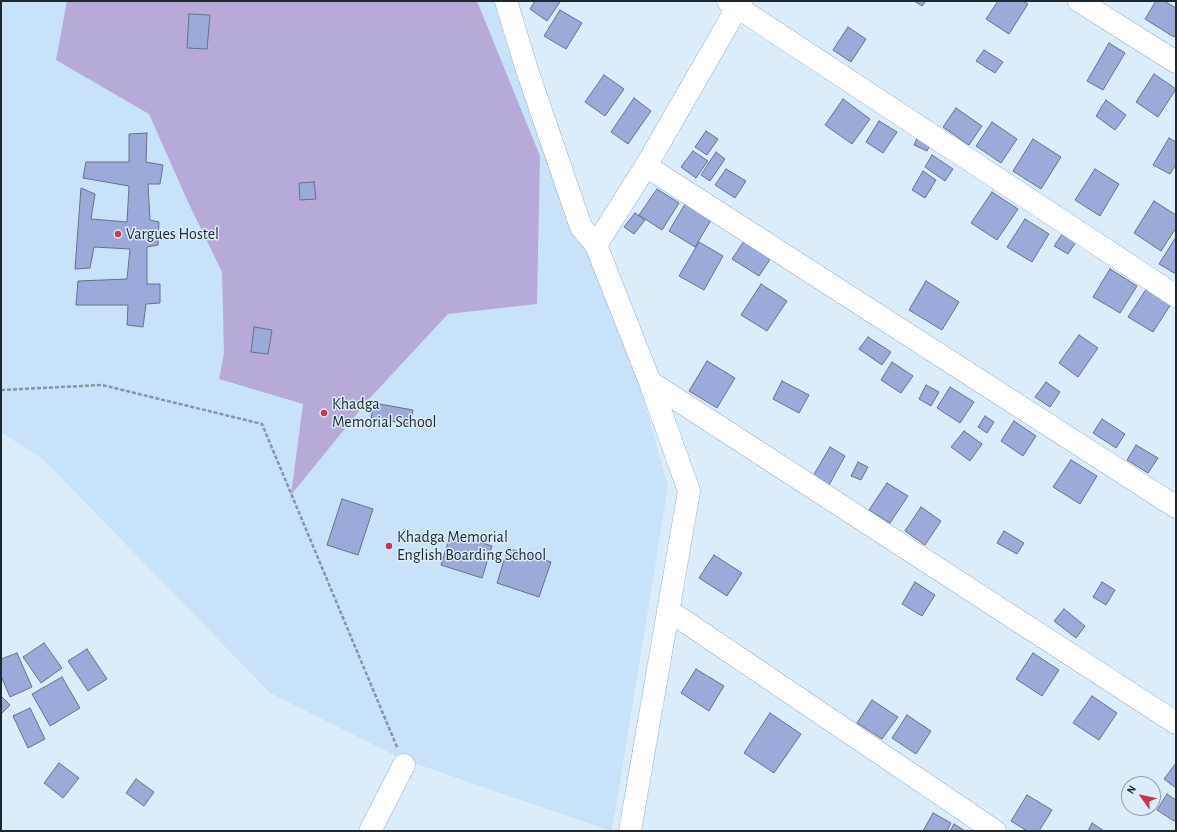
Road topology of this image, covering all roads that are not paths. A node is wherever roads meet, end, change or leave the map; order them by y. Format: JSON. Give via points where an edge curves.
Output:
{"nodes":[{"id":1,"x":506,"y":1,"type":"edge"},
{"id":2,"x":1079,"y":1,"type":"edge"},
{"id":3,"x":735,"y":3,"type":"edge"},
{"id":4,"x":1176,"y":62,"type":"edge"},
{"id":5,"x":646,"y":166,"type":"junction"},
{"id":6,"x":596,"y":245,"type":"junction"},
{"id":7,"x":1176,"y":296,"type":"edge"},
{"id":8,"x":650,"y":382,"type":"junction"},
{"id":9,"x":1176,"y":508,"type":"edge"},
{"id":10,"x":668,"y":610,"type":"junction"},
{"id":11,"x":1176,"y":723,"type":"edge"},
{"id":12,"x":404,"y":765,"type":"road end"},
{"id":13,"x":370,"y":831,"type":"edge"},
{"id":14,"x":630,"y":831,"type":"edge"},
{"id":15,"x":995,"y":831,"type":"edge"}],
"edges":[{"from":1,"to":6,"type":"street","via":[[581,227]]},
{"from":2,"to":4,"type":"street"},
{"from":3,"to":5,"type":"street"},
{"from":3,"to":7,"type":"street"},
{"from":5,"to":6,"type":"street"},
{"from":5,"to":9,"type":"street"},
{"from":6,"to":8,"type":"street"},
{"from":8,"to":10,"type":"street","via":[[689,491]]},
{"from":8,"to":11,"type":"street"},
{"from":10,"to":14,"type":"street"},
{"from":10,"to":15,"type":"street"},
{"from":12,"to":13,"type":"street"}]}
